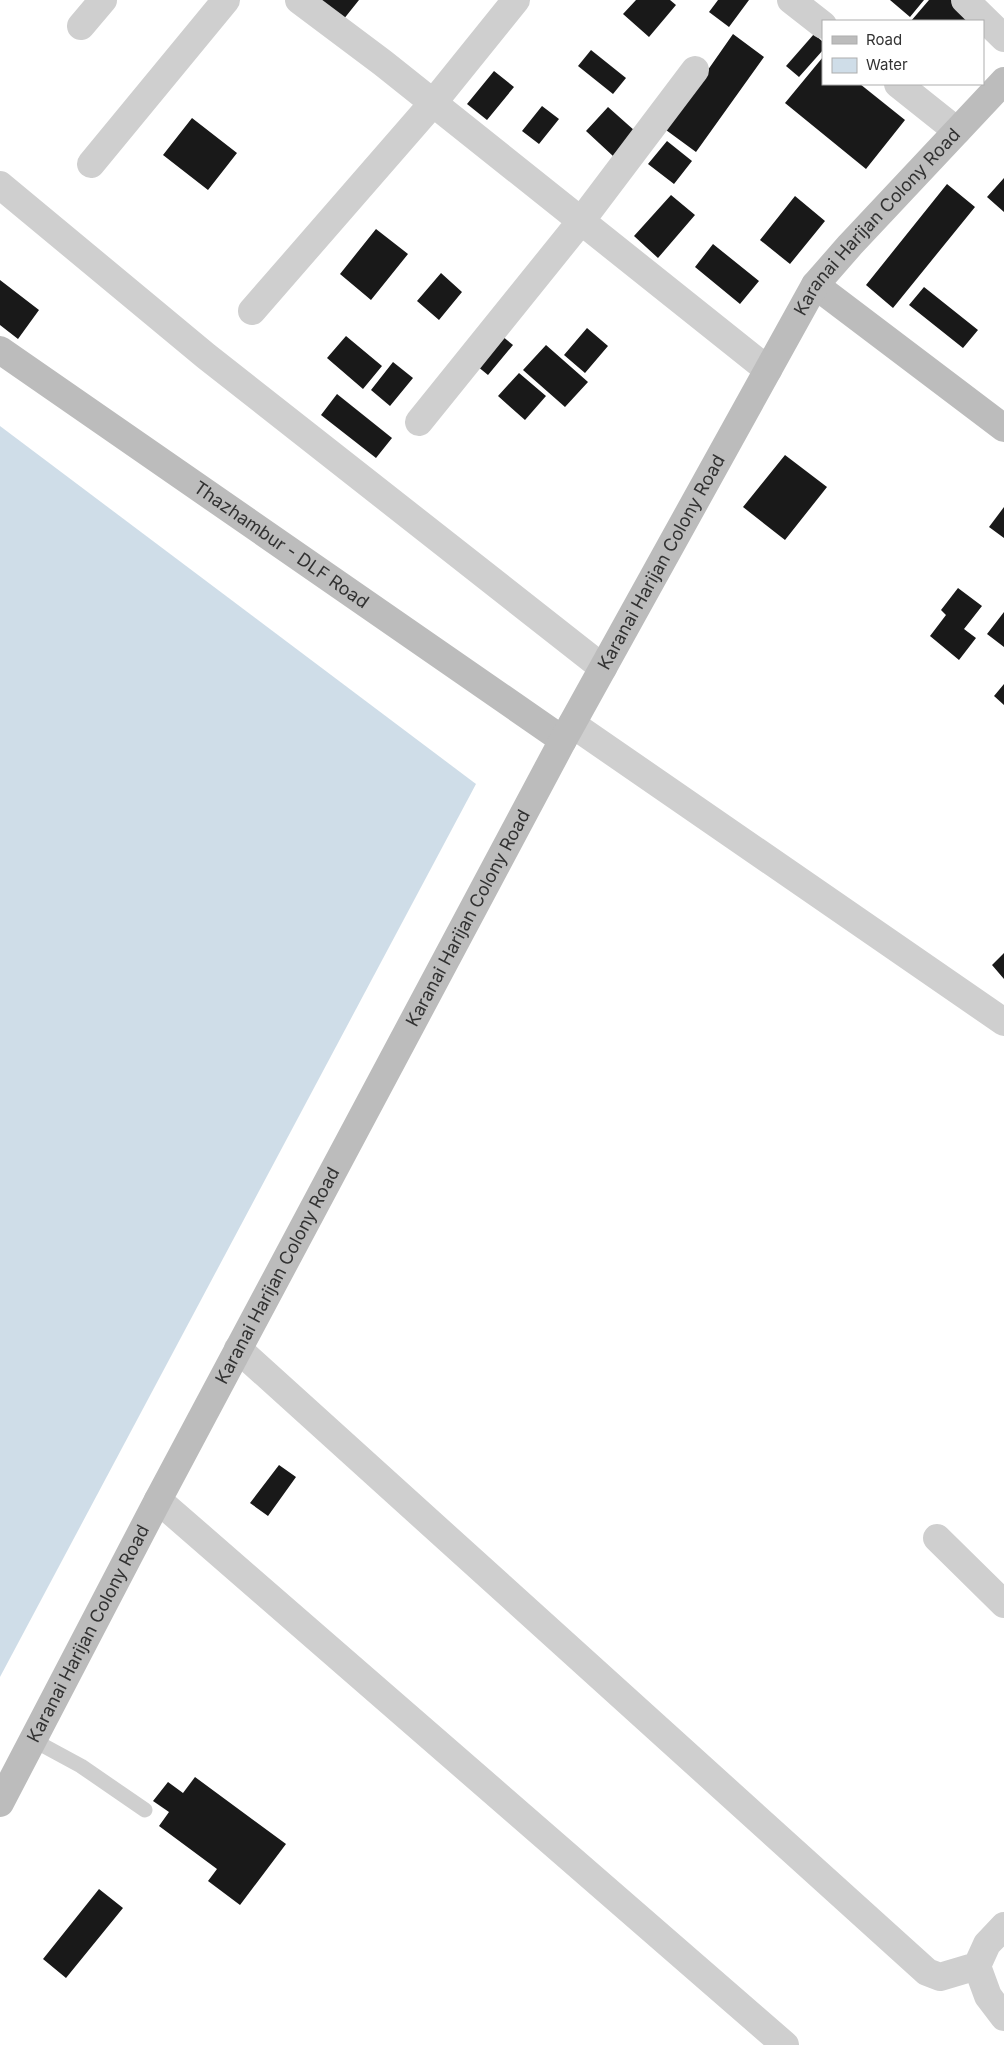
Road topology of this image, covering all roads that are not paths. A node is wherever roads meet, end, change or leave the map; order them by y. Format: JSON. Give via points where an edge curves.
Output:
{"nodes":[{"id":1,"x":103,"y":0,"type":"edge"},
{"id":2,"x":226,"y":0,"type":"edge"},
{"id":3,"x":299,"y":0,"type":"edge"},
{"id":4,"x":516,"y":0,"type":"edge"},
{"id":5,"x":791,"y":0,"type":"edge"},
{"id":6,"x":965,"y":0,"type":"edge"},
{"id":7,"x":822,"y":24,"type":"edge"},
{"id":8,"x":82,"y":26,"type":"dead end"},
{"id":9,"x":1004,"y":38,"type":"edge"},
{"id":10,"x":695,"y":70,"type":"dead end"},
{"id":11,"x":1004,"y":81,"type":"edge"},
{"id":12,"x":899,"y":85,"type":"edge"},
{"id":13,"x":433,"y":103,"type":"junction"},
{"id":14,"x":957,"y":131,"type":"junction"},
{"id":15,"x":91,"y":164,"type":"dead end"},
{"id":16,"x":0,"y":185,"type":"edge"},
{"id":17,"x":581,"y":221,"type":"junction"},
{"id":18,"x":815,"y":285,"type":"junction"},
{"id":19,"x":252,"y":311,"type":"dead end"},
{"id":20,"x":0,"y":350,"type":"edge"},
{"id":21,"x":768,"y":370,"type":"junction"},
{"id":22,"x":419,"y":422,"type":"dead end"},
{"id":23,"x":1004,"y":428,"type":"edge"},
{"id":24,"x":603,"y":668,"type":"junction"},
{"id":25,"x":567,"y":732,"type":"junction"},
{"id":26,"x":1004,"y":1022,"type":"edge"},
{"id":27,"x":238,"y":1349,"type":"junction"},
{"id":28,"x":158,"y":1500,"type":"junction"},
{"id":29,"x":937,"y":1538,"type":"dead end"},
{"id":30,"x":1004,"y":1604,"type":"edge"},
{"id":31,"x":33,"y":1740,"type":"junction"},
{"id":32,"x":0,"y":1803,"type":"edge"},
{"id":33,"x":145,"y":1810,"type":"dead end"},
{"id":34,"x":1004,"y":1926,"type":"edge"},
{"id":35,"x":977,"y":1966,"type":"junction"},
{"id":36,"x":1004,"y":2017,"type":"edge"},
{"id":37,"x":785,"y":2045,"type":"edge"}],
"edges":[{"from":1,"to":8,"type":"street"},
{"from":2,"to":15,"type":"street"},
{"from":3,"to":13,"type":"street"},
{"from":4,"to":13,"type":"street"},
{"from":5,"to":7,"type":"street"},
{"from":6,"to":9,"type":"street"},
{"from":10,"to":17,"type":"street"},
{"from":11,"to":14,"type":"street","name":"Karanai Harijan Colony Road"},
{"from":12,"to":14,"type":"street"},
{"from":13,"to":17,"type":"street"},
{"from":13,"to":19,"type":"street"},
{"from":14,"to":18,"type":"street","name":"Karanai Harijan Colony Road"},
{"from":16,"to":24,"type":"street","via":[[206,356]]},
{"from":17,"to":21,"type":"street"},
{"from":17,"to":22,"type":"street"},
{"from":18,"to":21,"type":"street","name":"Karanai Harijan Colony Road"},
{"from":18,"to":23,"type":"street"},
{"from":20,"to":25,"type":"street","name":"Thazhambur - DLF Road"},
{"from":21,"to":24,"type":"street","name":"Karanai Harijan Colony Road"},
{"from":24,"to":25,"type":"street","name":"Karanai Harijan Colony Road"},
{"from":25,"to":26,"type":"street"},
{"from":25,"to":27,"type":"street","name":"Karanai Harijan Colony Road"},
{"from":27,"to":28,"type":"street","name":"Karanai Harijan Colony Road"},
{"from":27,"to":35,"type":"street","via":[[927,1972],[940,1977]]},
{"from":28,"to":31,"type":"street","name":"Karanai Harijan Colony Road"},
{"from":28,"to":37,"type":"street"},
{"from":29,"to":30,"type":"street"},
{"from":31,"to":32,"type":"street","name":"Karanai Harijan Colony Road"},
{"from":31,"to":33,"type":"lane","via":[[80,1766]]},
{"from":34,"to":35,"type":"street","via":[[987,1944]]},
{"from":35,"to":36,"type":"street","via":[[988,1996]]}]}
